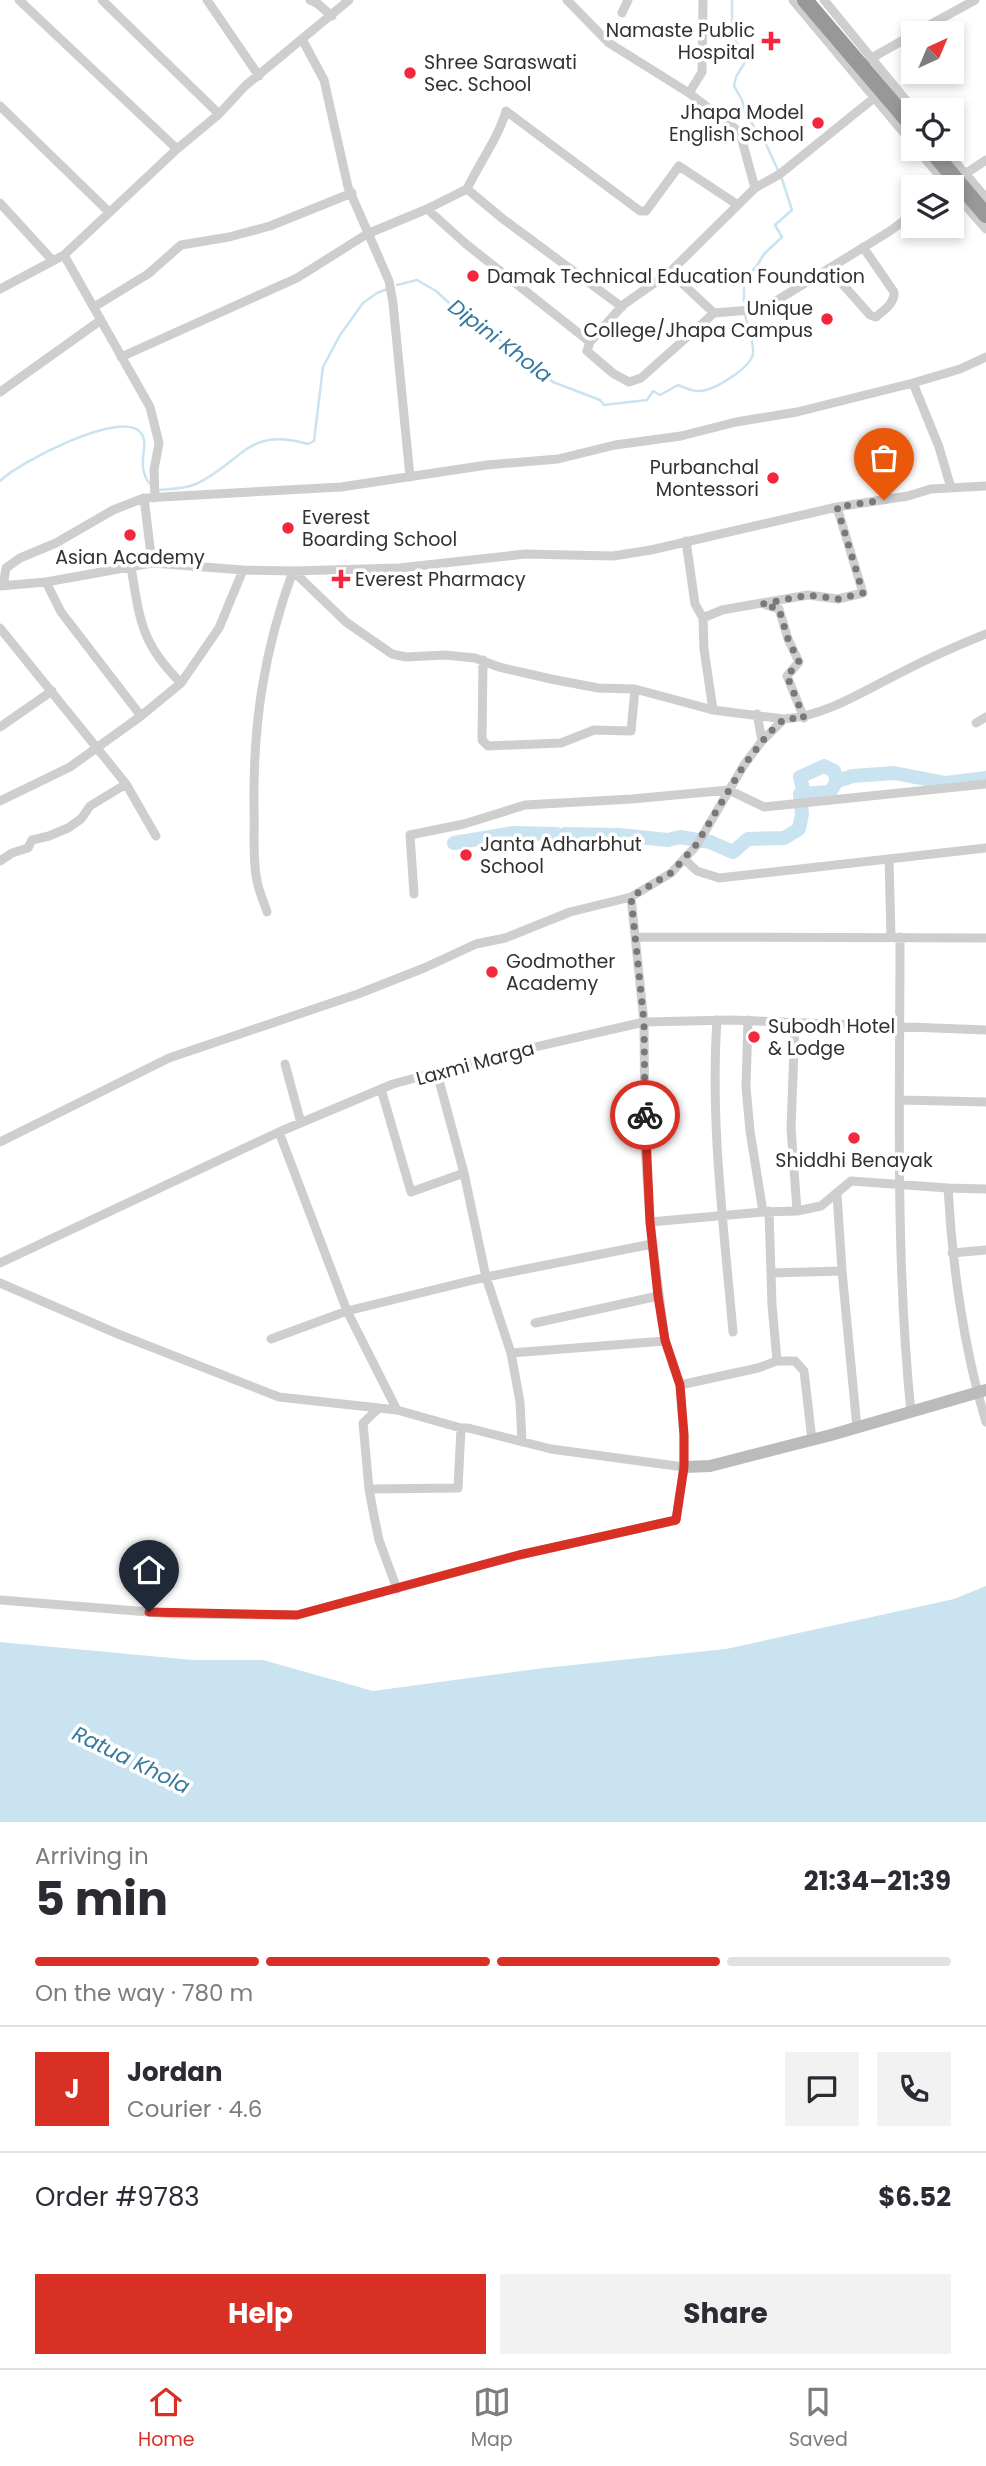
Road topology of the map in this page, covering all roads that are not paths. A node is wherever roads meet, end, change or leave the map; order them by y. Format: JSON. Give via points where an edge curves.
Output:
{"nodes":[{"id":1,"x":19,"y":0,"type":"edge"},
{"id":2,"x":102,"y":0,"type":"edge"},
{"id":3,"x":207,"y":0,"type":"edge"},
{"id":4,"x":310,"y":0,"type":"edge"},
{"id":5,"x":349,"y":0,"type":"edge"},
{"id":6,"x":567,"y":0,"type":"edge"},
{"id":7,"x":628,"y":0,"type":"edge"},
{"id":8,"x":704,"y":0,"type":"edge"},
{"id":9,"x":793,"y":0,"type":"edge"},
{"id":10,"x":805,"y":0,"type":"edge"},
{"id":11,"x":824,"y":0,"type":"edge"},
{"id":12,"x":975,"y":0,"type":"edge"},
{"id":13,"x":622,"y":13,"type":"dead end"},
{"id":14,"x":332,"y":16,"type":"junction"},
{"id":15,"x":937,"y":21,"type":"edge"},
{"id":16,"x":303,"y":41,"type":"junction"},
{"id":17,"x":901,"y":42,"type":"edge"},
{"id":18,"x":866,"y":62,"type":"junction"},
{"id":19,"x":259,"y":76,"type":"junction"},
{"id":20,"x":689,"y":93,"type":"junction"},
{"id":21,"x":874,"y":98,"type":"junction"},
{"id":22,"x":902,"y":98,"type":"edge"},
{"id":23,"x":0,"y":106,"type":"edge"},
{"id":24,"x":901,"y":110,"type":"edge"},
{"id":25,"x":219,"y":114,"type":"junction"},
{"id":26,"x":901,"y":130,"type":"edge"},
{"id":27,"x":177,"y":149,"type":"junction"},
{"id":28,"x":986,"y":160,"type":"edge"},
{"id":29,"x":929,"y":161,"type":"edge"},
{"id":30,"x":944,"y":175,"type":"edge"},
{"id":31,"x":964,"y":176,"type":"edge"},
{"id":32,"x":755,"y":187,"type":"junction"},
{"id":33,"x":467,"y":189,"type":"junction"},
{"id":34,"x":964,"y":189,"type":"edge"},
{"id":35,"x":352,"y":193,"type":"junction"},
{"id":36,"x":964,"y":194,"type":"edge"},
{"id":37,"x":986,"y":198,"type":"edge"},
{"id":38,"x":964,"y":199,"type":"edge"},
{"id":39,"x":0,"y":202,"type":"edge"},
{"id":40,"x":738,"y":205,"type":"junction"},
{"id":41,"x":427,"y":209,"type":"junction"},
{"id":42,"x":108,"y":212,"type":"junction"},
{"id":43,"x":986,"y":215,"type":"edge"},
{"id":44,"x":901,"y":222,"type":"edge"},
{"id":45,"x":986,"y":229,"type":"edge"},
{"id":46,"x":368,"y":234,"type":"junction"},
{"id":47,"x":863,"y":247,"type":"junction"},
{"id":48,"x":64,"y":254,"type":"junction"},
{"id":49,"x":53,"y":261,"type":"junction"},
{"id":50,"x":829,"y":269,"type":"junction"},
{"id":51,"x":670,"y":272,"type":"junction"},
{"id":52,"x":0,"y":289,"type":"edge"},
{"id":53,"x":94,"y":307,"type":"junction"},
{"id":54,"x":621,"y":307,"type":"junction"},
{"id":55,"x":714,"y":313,"type":"junction"},
{"id":56,"x":101,"y":320,"type":"junction"},
{"id":57,"x":590,"y":342,"type":"junction"},
{"id":58,"x":121,"y":357,"type":"junction"},
{"id":59,"x":986,"y":357,"type":"edge"},
{"id":60,"x":913,"y":383,"type":"junction"},
{"id":61,"x":0,"y":391,"type":"edge"},
{"id":62,"x":410,"y":477,"type":"junction"},
{"id":63,"x":986,"y":486,"type":"edge"},
{"id":64,"x":951,"y":488,"type":"junction"},
{"id":65,"x":144,"y":498,"type":"junction"},
{"id":66,"x":155,"y":498,"type":"junction"},
{"id":67,"x":837,"y":507,"type":"junction"},
{"id":68,"x":686,"y":541,"type":"junction"},
{"id":69,"x":152,"y":564,"type":"junction"},
{"id":70,"x":131,"y":567,"type":"junction"},
{"id":71,"x":243,"y":570,"type":"junction"},
{"id":72,"x":293,"y":571,"type":"junction"},
{"id":73,"x":46,"y":582,"type":"junction"},
{"id":74,"x":2,"y":586,"type":"edge"},
{"id":75,"x":762,"y":604,"type":"junction"},
{"id":76,"x":703,"y":618,"type":"junction"},
{"id":77,"x":0,"y":628,"type":"edge"},
{"id":78,"x":986,"y":634,"type":"edge"},
{"id":79,"x":3,"y":640,"type":"edge"},
{"id":80,"x":484,"y":660,"type":"junction"},
{"id":81,"x":181,"y":683,"type":"junction"},
{"id":82,"x":635,"y":689,"type":"junction"},
{"id":83,"x":52,"y":691,"type":"junction"},
{"id":84,"x":713,"y":709,"type":"junction"},
{"id":85,"x":757,"y":714,"type":"junction"},
{"id":86,"x":141,"y":716,"type":"junction"},
{"id":87,"x":986,"y":717,"type":"edge"},
{"id":88,"x":804,"y":718,"type":"junction"},
{"id":89,"x":784,"y":719,"type":"junction"},
{"id":90,"x":976,"y":723,"type":"dead end"},
{"id":91,"x":0,"y":727,"type":"edge"},
{"id":92,"x":762,"y":741,"type":"junction"},
{"id":93,"x":99,"y":747,"type":"junction"},
{"id":94,"x":126,"y":784,"type":"junction"},
{"id":95,"x":986,"y":784,"type":"edge"},
{"id":96,"x":729,"y":790,"type":"junction"},
{"id":97,"x":0,"y":801,"type":"edge"},
{"id":98,"x":156,"y":836,"type":"dead end"},
{"id":99,"x":986,"y":848,"type":"edge"},
{"id":100,"x":684,"y":859,"type":"junction"},
{"id":101,"x":889,"y":859,"type":"junction"},
{"id":102,"x":0,"y":861,"type":"edge"},
{"id":103,"x":414,"y":894,"type":"dead end"},
{"id":104,"x":631,"y":897,"type":"junction"},
{"id":105,"x":267,"y":912,"type":"dead end"},
{"id":106,"x":636,"y":937,"type":"junction"},
{"id":107,"x":895,"y":937,"type":"junction"},
{"id":108,"x":986,"y":938,"type":"edge"},
{"id":109,"x":716,"y":1020,"type":"junction"},
{"id":110,"x":748,"y":1020,"type":"junction"},
{"id":111,"x":644,"y":1022,"type":"junction"},
{"id":112,"x":795,"y":1023,"type":"junction"},
{"id":113,"x":900,"y":1026,"type":"junction"},
{"id":114,"x":986,"y":1030,"type":"edge"},
{"id":115,"x":285,"y":1064,"type":"dead end"},
{"id":116,"x":438,"y":1073,"type":"junction"},
{"id":117,"x":381,"y":1089,"type":"junction"},
{"id":118,"x":900,"y":1100,"type":"junction"},
{"id":119,"x":986,"y":1102,"type":"edge"},
{"id":120,"x":301,"y":1123,"type":"junction"},
{"id":121,"x":279,"y":1132,"type":"junction"},
{"id":122,"x":0,"y":1142,"type":"edge"},
{"id":123,"x":464,"y":1173,"type":"junction"},
{"id":124,"x":898,"y":1185,"type":"junction"},
{"id":125,"x":948,"y":1188,"type":"junction"},
{"id":126,"x":986,"y":1189,"type":"edge"},
{"id":127,"x":837,"y":1194,"type":"junction"},
{"id":128,"x":797,"y":1211,"type":"junction"},
{"id":129,"x":766,"y":1212,"type":"junction"},
{"id":130,"x":723,"y":1216,"type":"junction"},
{"id":131,"x":650,"y":1222,"type":"junction"},
{"id":132,"x":652,"y":1244,"type":"junction"},
{"id":133,"x":986,"y":1250,"type":"edge"},
{"id":134,"x":952,"y":1253,"type":"junction"},
{"id":135,"x":0,"y":1263,"type":"edge"},
{"id":136,"x":842,"y":1272,"type":"junction"},
{"id":137,"x":771,"y":1273,"type":"junction"},
{"id":138,"x":486,"y":1277,"type":"junction"},
{"id":139,"x":0,"y":1283,"type":"edge"},
{"id":140,"x":658,"y":1296,"type":"junction"},
{"id":141,"x":347,"y":1311,"type":"junction"},
{"id":142,"x":535,"y":1323,"type":"dead end"},
{"id":143,"x":733,"y":1332,"type":"dead end"},
{"id":144,"x":271,"y":1339,"type":"dead end"},
{"id":145,"x":665,"y":1340,"type":"junction"},
{"id":146,"x":511,"y":1353,"type":"junction"},
{"id":147,"x":777,"y":1362,"type":"junction"},
{"id":148,"x":680,"y":1385,"type":"junction"},
{"id":149,"x":981,"y":1391,"type":"edge"},
{"id":150,"x":379,"y":1408,"type":"junction"},
{"id":151,"x":397,"y":1410,"type":"junction"},
{"id":152,"x":911,"y":1413,"type":"junction"},
{"id":153,"x":986,"y":1422,"type":"edge"},
{"id":154,"x":461,"y":1428,"type":"junction"},
{"id":155,"x":857,"y":1428,"type":"junction"},
{"id":156,"x":812,"y":1440,"type":"junction"},
{"id":157,"x":522,"y":1442,"type":"junction"},
{"id":158,"x":684,"y":1467,"type":"junction"},
{"id":159,"x":369,"y":1489,"type":"junction"},
{"id":160,"x":397,"y":1589,"type":"junction"},
{"id":161,"x":0,"y":1600,"type":"edge"}],
"edges":[{"from":1,"to":27,"type":"street"},
{"from":2,"to":25,"type":"street"},
{"from":3,"to":19,"type":"street"},
{"from":4,"to":14,"type":"street"},
{"from":5,"to":14,"type":"street"},
{"from":6,"to":20,"type":"street","via":[[609,43]]},
{"from":7,"to":13,"type":"street"},
{"from":8,"to":20,"type":"street","via":[[702,72]]},
{"from":9,"to":21,"type":"street"},
{"from":10,"to":18,"type":"highway"},
{"from":11,"to":18,"type":"street"},
{"from":12,"to":15,"type":"street"},
{"from":14,"to":16,"type":"street"},
{"from":16,"to":19,"type":"street"},
{"from":16,"to":35,"type":"street","via":[[324,80]]},
{"from":17,"to":18,"type":"street"},
{"from":18,"to":22,"type":"street"},
{"from":18,"to":24,"type":"highway"},
{"from":19,"to":25,"type":"street"},
{"from":20,"to":32,"type":"street","via":[[740,134]]},
{"from":21,"to":26,"type":"street"},
{"from":21,"to":32,"type":"street","via":[[780,174]]},
{"from":23,"to":42,"type":"street"},
{"from":25,"to":27,"type":"street"},
{"from":27,"to":42,"type":"street"},
{"from":28,"to":31,"type":"street"},
{"from":29,"to":30,"type":"street"},
{"from":32,"to":40,"type":"street"},
{"from":33,"to":40,"type":"street","via":[[506,111],[640,212],[646,211],[679,166]]},
{"from":33,"to":41,"type":"street"},
{"from":33,"to":54,"type":"street"},
{"from":34,"to":37,"type":"street"},
{"from":35,"to":46,"type":"street"},
{"from":35,"to":53,"type":"street","via":[[270,226],[181,245],[148,274]]},
{"from":36,"to":43,"type":"highway"},
{"from":38,"to":45,"type":"street"},
{"from":39,"to":49,"type":"street"},
{"from":40,"to":51,"type":"street"},
{"from":41,"to":46,"type":"street"},
{"from":41,"to":57,"type":"street"},
{"from":42,"to":48,"type":"street"},
{"from":44,"to":47,"type":"street"},
{"from":46,"to":58,"type":"street","via":[[297,278]]},
{"from":46,"to":62,"type":"street","via":[[389,281],[393,303]]},
{"from":47,"to":50,"type":"street"},
{"from":47,"to":50,"type":"street","via":[[894,292],[889,305],[876,317]]},
{"from":48,"to":49,"type":"street"},
{"from":48,"to":53,"type":"street"},
{"from":49,"to":52,"type":"street"},
{"from":50,"to":55,"type":"street","via":[[763,309]]},
{"from":51,"to":54,"type":"street"},
{"from":51,"to":55,"type":"street"},
{"from":53,"to":56,"type":"street"},
{"from":54,"to":57,"type":"street"},
{"from":55,"to":57,"type":"street","via":[[641,379],[629,382],[587,351]]},
{"from":56,"to":58,"type":"street"},
{"from":56,"to":61,"type":"street"},
{"from":58,"to":66,"type":"street","via":[[150,407],[159,443]]},
{"from":59,"to":60,"type":"street"},
{"from":60,"to":62,"type":"street","via":[[797,412],[558,459]]},
{"from":60,"to":64,"type":"street"},
{"from":62,"to":66,"type":"street"},
{"from":63,"to":64,"type":"street"},
{"from":64,"to":67,"type":"street"},
{"from":65,"to":66,"type":"street"},
{"from":65,"to":69,"type":"street"},
{"from":65,"to":74,"type":"street","via":[[20,558],[6,568]]},
{"from":67,"to":68,"type":"street"},
{"from":67,"to":75,"type":"street","via":[[863,593],[838,599],[808,595]]},
{"from":68,"to":72,"type":"street","via":[[613,556],[525,554],[399,568]]},
{"from":68,"to":76,"type":"street","via":[[695,604]]},
{"from":69,"to":70,"type":"street"},
{"from":69,"to":71,"type":"street"},
{"from":70,"to":73,"type":"street"},
{"from":70,"to":81,"type":"street","via":[[148,641]]},
{"from":71,"to":72,"type":"street"},
{"from":71,"to":81,"type":"street","via":[[219,628]]},
{"from":72,"to":80,"type":"street","via":[[346,622],[392,654]]},
{"from":72,"to":105,"type":"street","via":[[268,649],[253,756],[254,857]]},
{"from":73,"to":74,"type":"street"},
{"from":73,"to":86,"type":"street","via":[[61,612]]},
{"from":75,"to":76,"type":"street"},
{"from":75,"to":88,"type":"street","via":[[779,609],[799,662],[787,676]]},
{"from":76,"to":84,"type":"street"},
{"from":77,"to":79,"type":"street"},
{"from":78,"to":88,"type":"street"},
{"from":79,"to":83,"type":"street"},
{"from":80,"to":82,"type":"street","via":[[598,688]]},
{"from":80,"to":82,"type":"street","via":[[482,740],[488,746],[561,743],[594,730],[631,732]]},
{"from":81,"to":86,"type":"street"},
{"from":82,"to":84,"type":"street"},
{"from":83,"to":91,"type":"street"},
{"from":83,"to":93,"type":"street"},
{"from":84,"to":85,"type":"street"},
{"from":85,"to":89,"type":"street"},
{"from":85,"to":92,"type":"street"},
{"from":86,"to":93,"type":"street"},
{"from":87,"to":90,"type":"street"},
{"from":88,"to":89,"type":"street"},
{"from":89,"to":92,"type":"street"},
{"from":92,"to":96,"type":"street"},
{"from":93,"to":94,"type":"street"},
{"from":93,"to":97,"type":"street","via":[[70,767]]},
{"from":94,"to":98,"type":"street"},
{"from":94,"to":102,"type":"street","via":[[90,806],[68,828],[32,839],[28,848]]},
{"from":95,"to":96,"type":"street","via":[[764,807]]},
{"from":96,"to":100,"type":"street"},
{"from":96,"to":103,"type":"street","via":[[526,805],[464,824],[417,832],[410,835]]},
{"from":99,"to":101,"type":"street"},
{"from":100,"to":101,"type":"street","via":[[697,871],[719,878]]},
{"from":100,"to":104,"type":"street","via":[[671,873]]},
{"from":101,"to":107,"type":"street"},
{"from":104,"to":106,"type":"street"},
{"from":104,"to":122,"type":"street","via":[[476,944],[358,994],[169,1058]]},
{"from":106,"to":107,"type":"street"},
{"from":106,"to":111,"type":"street"},
{"from":107,"to":108,"type":"street"},
{"from":107,"to":113,"type":"street"},
{"from":109,"to":110,"type":"street","name":"Laxmi Marga"},
{"from":109,"to":111,"type":"street","name":"Laxmi Marga"},
{"from":109,"to":130,"type":"street","via":[[713,1070]]},
{"from":110,"to":112,"type":"street","name":"Laxmi Marga"},
{"from":110,"to":129,"type":"street","via":[[750,1131]]},
{"from":111,"to":116,"type":"street","name":"Laxmi Marga"},
{"from":111,"to":131,"type":"street"},
{"from":112,"to":113,"type":"street","name":"Laxmi Marga"},
{"from":112,"to":128,"type":"street","via":[[791,1128]]},
{"from":113,"to":114,"type":"street","name":"Laxmi Marga"},
{"from":113,"to":118,"type":"street"},
{"from":115,"to":120,"type":"street"},
{"from":116,"to":117,"type":"street","name":"Laxmi Marga"},
{"from":116,"to":123,"type":"street"},
{"from":117,"to":120,"type":"street","name":"Laxmi Marga"},
{"from":117,"to":123,"type":"street","via":[[411,1192]]},
{"from":118,"to":119,"type":"street"},
{"from":118,"to":124,"type":"street"},
{"from":120,"to":121,"type":"street","name":"Laxmi Marga"},
{"from":121,"to":135,"type":"street","name":"Laxmi Marga"},
{"from":121,"to":141,"type":"street"},
{"from":123,"to":138,"type":"street"},
{"from":124,"to":125,"type":"street"},
{"from":124,"to":127,"type":"street","via":[[851,1181]]},
{"from":124,"to":152,"type":"street"},
{"from":125,"to":126,"type":"street"},
{"from":125,"to":134,"type":"street"},
{"from":127,"to":128,"type":"street","via":[[821,1206]]},
{"from":127,"to":136,"type":"street"},
{"from":128,"to":129,"type":"street"},
{"from":129,"to":130,"type":"street"},
{"from":129,"to":137,"type":"street"},
{"from":130,"to":131,"type":"street"},
{"from":130,"to":143,"type":"street"},
{"from":131,"to":132,"type":"street"},
{"from":132,"to":138,"type":"street"},
{"from":132,"to":140,"type":"street"},
{"from":133,"to":134,"type":"street"},
{"from":134,"to":149,"type":"street"},
{"from":136,"to":137,"type":"street"},
{"from":136,"to":155,"type":"street"},
{"from":137,"to":147,"type":"street"},
{"from":138,"to":141,"type":"street"},
{"from":138,"to":146,"type":"street"},
{"from":139,"to":150,"type":"street","via":[[279,1397]]},
{"from":140,"to":142,"type":"street"},
{"from":140,"to":145,"type":"street"},
{"from":141,"to":144,"type":"street"},
{"from":141,"to":151,"type":"street"},
{"from":145,"to":146,"type":"street"},
{"from":145,"to":148,"type":"street"},
{"from":146,"to":157,"type":"street"},
{"from":147,"to":148,"type":"street"},
{"from":147,"to":156,"type":"street","via":[[795,1361],[804,1371]]},
{"from":148,"to":158,"type":"street"},
{"from":149,"to":152,"type":"street"},
{"from":149,"to":153,"type":"street"},
{"from":150,"to":151,"type":"street"},
{"from":150,"to":159,"type":"street","via":[[363,1423]]},
{"from":151,"to":154,"type":"street"},
{"from":152,"to":155,"type":"street"},
{"from":154,"to":157,"type":"street"},
{"from":154,"to":159,"type":"street","via":[[458,1488]]},
{"from":155,"to":156,"type":"street"},
{"from":156,"to":158,"type":"street","via":[[710,1466]]},
{"from":157,"to":158,"type":"street"},
{"from":158,"to":160,"type":"street","via":[[676,1520],[519,1555]]},
{"from":159,"to":160,"type":"street","via":[[379,1540]]},
{"from":160,"to":161,"type":"street","via":[[297,1615],[174,1614]]}]}
